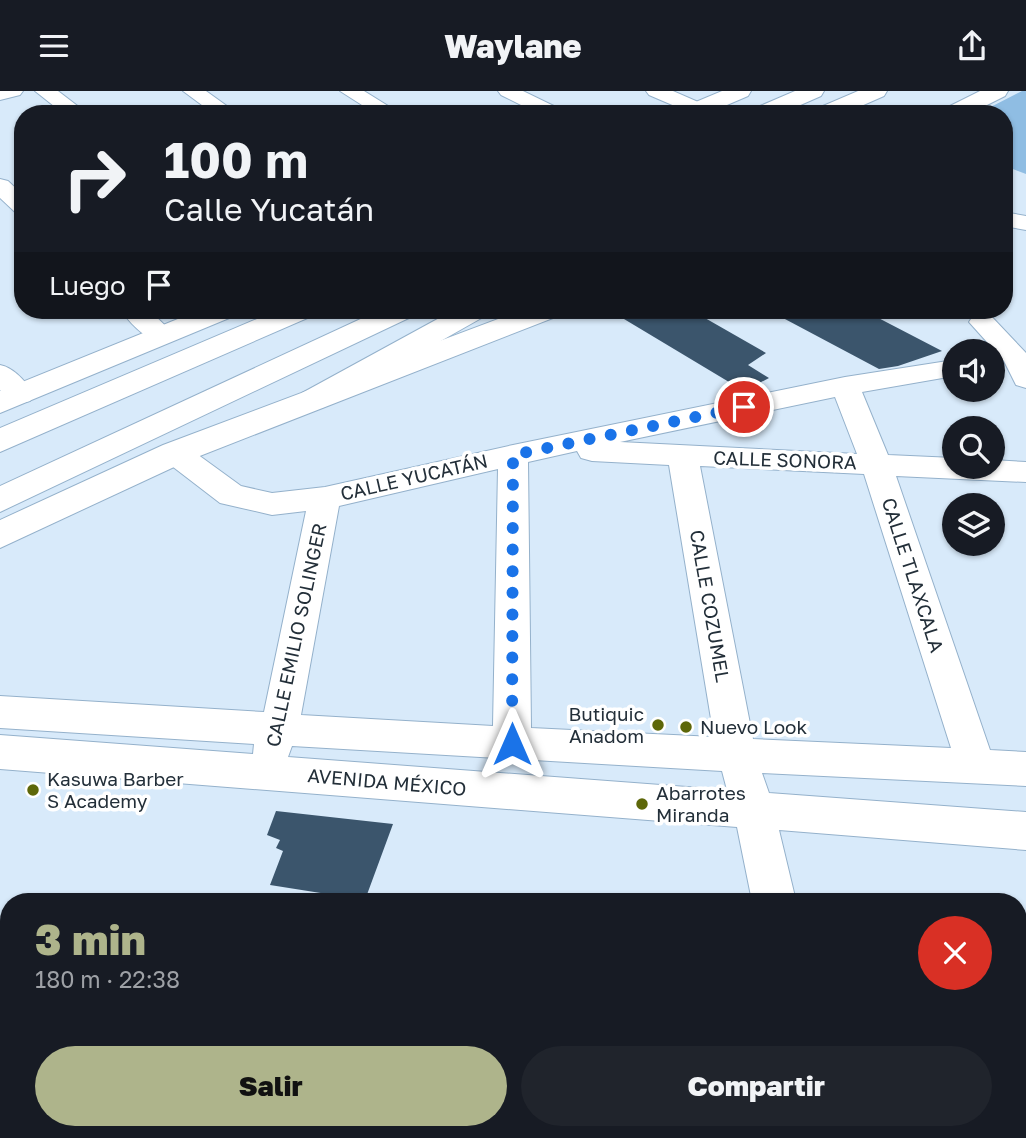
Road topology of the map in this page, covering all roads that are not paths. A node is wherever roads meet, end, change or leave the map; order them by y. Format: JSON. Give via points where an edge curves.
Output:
{"nodes":[{"id":1,"x":13,"y":91,"type":"edge"},
{"id":2,"x":46,"y":91,"type":"edge"},
{"id":3,"x":193,"y":91,"type":"edge"},
{"id":4,"x":350,"y":91,"type":"edge"},
{"id":5,"x":656,"y":91,"type":"edge"},
{"id":6,"x":740,"y":91,"type":"edge"},
{"id":7,"x":813,"y":91,"type":"edge"},
{"id":8,"x":876,"y":91,"type":"edge"},
{"id":9,"x":997,"y":91,"type":"edge"},
{"id":10,"x":518,"y":93,"type":"edge"},
{"id":11,"x":0,"y":94,"type":"edge"},
{"id":12,"x":65,"y":105,"type":"edge"},
{"id":13,"x":215,"y":105,"type":"edge"},
{"id":14,"x":375,"y":105,"type":"edge"},
{"id":15,"x":539,"y":105,"type":"edge"},
{"id":16,"x":681,"y":105,"type":"edge"},
{"id":17,"x":709,"y":105,"type":"edge"},
{"id":18,"x":781,"y":105,"type":"edge"},
{"id":19,"x":844,"y":105,"type":"edge"},
{"id":20,"x":970,"y":105,"type":"edge"},
{"id":21,"x":0,"y":186,"type":"edge"},
{"id":22,"x":14,"y":199,"type":"edge"},
{"id":23,"x":144,"y":319,"type":"edge"},
{"id":24,"x":202,"y":319,"type":"edge"},
{"id":25,"x":250,"y":319,"type":"edge"},
{"id":26,"x":281,"y":319,"type":"edge"},
{"id":27,"x":339,"y":319,"type":"edge"},
{"id":28,"x":383,"y":319,"type":"edge"},
{"id":29,"x":459,"y":319,"type":"edge"},
{"id":30,"x":524,"y":319,"type":"edge"},
{"id":31,"x":982,"y":322,"type":"dead end"},
{"id":32,"x":162,"y":335,"type":"junction"},
{"id":33,"x":1015,"y":364,"type":"edge"},
{"id":34,"x":942,"y":370,"type":"edge"},
{"id":35,"x":0,"y":373,"type":"edge"},
{"id":36,"x":845,"y":386,"type":"junction"},
{"id":37,"x":10,"y":399,"type":"edge"},
{"id":38,"x":313,"y":400,"type":"junction"},
{"id":39,"x":61,"y":414,"type":"junction"},
{"id":40,"x":0,"y":440,"type":"edge"},
{"id":41,"x":528,"y":451,"type":"junction"},
{"id":42,"x":174,"y":453,"type":"junction"},
{"id":43,"x":683,"y":456,"type":"junction"},
{"id":44,"x":876,"y":463,"type":"junction"},
{"id":45,"x":1026,"y":473,"type":"edge"},
{"id":46,"x":0,"y":474,"type":"edge"},
{"id":47,"x":325,"y":498,"type":"junction"},
{"id":48,"x":0,"y":501,"type":"edge"},
{"id":49,"x":0,"y":535,"type":"edge"},
{"id":50,"x":0,"y":712,"type":"edge"},
{"id":51,"x":279,"y":730,"type":"junction"},
{"id":52,"x":512,"y":744,"type":"junction"},
{"id":53,"x":0,"y":752,"type":"edge"},
{"id":54,"x":737,"y":755,"type":"junction"},
{"id":55,"x":976,"y":766,"type":"junction"},
{"id":56,"x":1026,"y":769,"type":"edge"},
{"id":57,"x":264,"y":772,"type":"junction"},
{"id":58,"x":754,"y":811,"type":"junction"},
{"id":59,"x":1026,"y":831,"type":"edge"},
{"id":60,"x":772,"y":893,"type":"edge"}],
"edges":[{"from":1,"to":11,"type":"street"},
{"from":2,"to":12,"type":"street"},
{"from":3,"to":13,"type":"street"},
{"from":4,"to":14,"type":"street"},
{"from":5,"to":16,"type":"street"},
{"from":6,"to":17,"type":"main road"},
{"from":7,"to":18,"type":"main road"},
{"from":8,"to":19,"type":"main road"},
{"from":9,"to":20,"type":"main road"},
{"from":10,"to":15,"type":"street"},
{"from":21,"to":22,"type":"street"},
{"from":23,"to":32,"type":"street"},
{"from":24,"to":32,"type":"main road"},
{"from":25,"to":39,"type":"main road"},
{"from":26,"to":39,"type":"main road"},
{"from":27,"to":46,"type":"main road"},
{"from":28,"to":48,"type":"main road"},
{"from":29,"to":38,"type":"main road"},
{"from":30,"to":38,"type":"main road"},
{"from":31,"to":33,"type":"street"},
{"from":32,"to":37,"type":"main road"},
{"from":34,"to":36,"type":"street","name":"CALLE YUCATÁN"},
{"from":35,"to":37,"type":"street"},
{"from":36,"to":41,"type":"street","name":"CALLE YUCATÁN"},
{"from":36,"to":44,"type":"street","name":"CALLE TLAXCALA"},
{"from":38,"to":42,"type":"main road"},
{"from":39,"to":40,"type":"main road"},
{"from":41,"to":43,"type":"street","name":"CALLE SONORA"},
{"from":41,"to":47,"type":"street","name":"CALLE YUCATÁN"},
{"from":41,"to":52,"type":"street"},
{"from":42,"to":47,"type":"street","name":"CALLE YUCATÁN","via":[[231,495],[272,504]]},
{"from":42,"to":49,"type":"main road"},
{"from":43,"to":44,"type":"street","name":"CALLE SONORA"},
{"from":43,"to":54,"type":"street","name":"CALLE COZUMEL"},
{"from":44,"to":45,"type":"street","name":"CALLE SONORA"},
{"from":44,"to":55,"type":"street","name":"CALLE TLAXCALA"},
{"from":47,"to":51,"type":"street","name":"CALLE EMILIO SOLINGER"},
{"from":50,"to":51,"type":"street"},
{"from":51,"to":52,"type":"street"},
{"from":51,"to":57,"type":"street","name":"CALLE EMILIO SOLINGER"},
{"from":52,"to":54,"type":"street"},
{"from":53,"to":57,"type":"street","name":"AVENIDA MÉXICO"},
{"from":54,"to":55,"type":"street"},
{"from":54,"to":58,"type":"street","name":"CALLE COZUMEL"},
{"from":55,"to":56,"type":"street"},
{"from":57,"to":58,"type":"street","name":"AVENIDA MÉXICO"},
{"from":58,"to":59,"type":"street","name":"AVENIDA MÉXICO"},
{"from":58,"to":60,"type":"street","name":"CALLE COZUMEL"}]}
